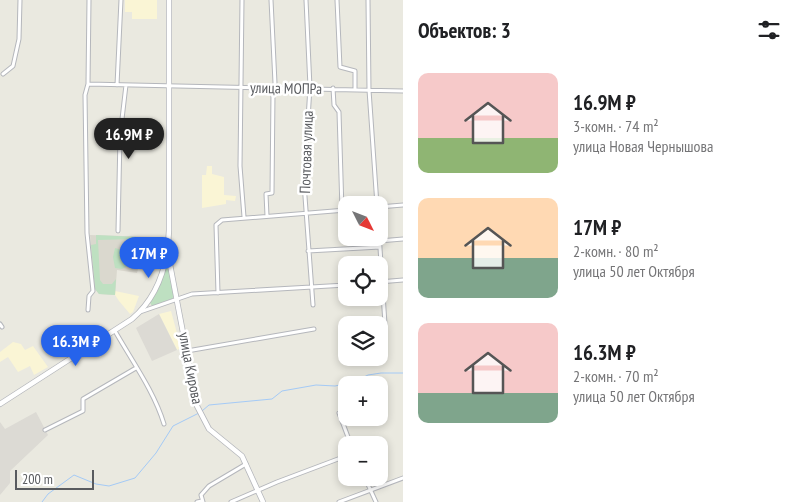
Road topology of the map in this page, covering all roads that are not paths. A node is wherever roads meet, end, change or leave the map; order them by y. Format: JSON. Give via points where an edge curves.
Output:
{"nodes":[{"id":1,"x":20,"y":0,"type":"edge"},
{"id":2,"x":89,"y":0,"type":"edge"},
{"id":3,"x":121,"y":0,"type":"edge"},
{"id":4,"x":169,"y":0,"type":"edge"},
{"id":5,"x":242,"y":0,"type":"edge"},
{"id":6,"x":271,"y":0,"type":"edge"},
{"id":7,"x":306,"y":0,"type":"edge"},
{"id":8,"x":337,"y":0,"type":"edge"},
{"id":9,"x":368,"y":0,"type":"edge"},
{"id":10,"x":3,"y":74,"type":"dead end"},
{"id":11,"x":88,"y":84,"type":"junction"},
{"id":12,"x":117,"y":85,"type":"junction"},
{"id":13,"x":126,"y":85,"type":"junction"},
{"id":14,"x":170,"y":87,"type":"junction"},
{"id":15,"x":242,"y":87,"type":"junction"},
{"id":16,"x":274,"y":87,"type":"junction"},
{"id":17,"x":310,"y":87,"type":"junction"},
{"id":18,"x":333,"y":88,"type":"junction"},
{"id":19,"x":355,"y":88,"type":"junction"},
{"id":20,"x":369,"y":90,"type":"junction"},
{"id":21,"x":403,"y":91,"type":"edge"},
{"id":22,"x":343,"y":196,"type":"edge"},
{"id":23,"x":377,"y":196,"type":"edge"},
{"id":24,"x":403,"y":205,"type":"edge"},
{"id":25,"x":388,"y":206,"type":"edge"},
{"id":26,"x":338,"y":211,"type":"edge"},
{"id":27,"x":305,"y":214,"type":"junction"},
{"id":28,"x":267,"y":216,"type":"junction"},
{"id":29,"x":244,"y":217,"type":"junction"},
{"id":30,"x":118,"y":231,"type":"dead end"},
{"id":31,"x":403,"y":240,"type":"edge"},
{"id":32,"x":388,"y":241,"type":"edge"},
{"id":33,"x":380,"y":247,"type":"joint"},
{"id":34,"x":308,"y":251,"type":"junction"},
{"id":35,"x":168,"y":254,"type":"junction"},
{"id":36,"x":380,"y":256,"type":"edge"},
{"id":37,"x":403,"y":280,"type":"edge"},
{"id":38,"x":388,"y":281,"type":"edge"},
{"id":39,"x":338,"y":286,"type":"edge"},
{"id":40,"x":312,"y":288,"type":"junction"},
{"id":41,"x":218,"y":293,"type":"junction"},
{"id":42,"x":177,"y":299,"type":"junction"},
{"id":43,"x":312,"y":305,"type":"dead end"},
{"id":44,"x":88,"y":310,"type":"dead end"},
{"id":45,"x":139,"y":313,"type":"junction"},
{"id":46,"x":314,"y":329,"type":"dead end"},
{"id":47,"x":115,"y":331,"type":"junction"},
{"id":48,"x":187,"y":351,"type":"junction"},
{"id":49,"x":136,"y":368,"type":"junction"},
{"id":50,"x":0,"y":404,"type":"edge"},
{"id":51,"x":164,"y":424,"type":"dead end"},
{"id":52,"x":45,"y":430,"type":"dead end"},
{"id":53,"x":338,"y":459,"type":"edge"},
{"id":54,"x":246,"y":464,"type":"junction"},
{"id":55,"x":403,"y":478,"type":"edge"},
{"id":56,"x":368,"y":486,"type":"edge"},
{"id":57,"x":370,"y":490,"type":"junction"},
{"id":58,"x":258,"y":492,"type":"junction"},
{"id":59,"x":197,"y":502,"type":"edge"},
{"id":60,"x":203,"y":502,"type":"edge"},
{"id":61,"x":231,"y":502,"type":"edge"},
{"id":62,"x":263,"y":502,"type":"edge"},
{"id":63,"x":339,"y":502,"type":"edge"},
{"id":64,"x":376,"y":502,"type":"edge"}],
"edges":[{"from":1,"to":10,"type":"street","via":[[19,39],[13,66]]},
{"from":2,"to":11,"type":"street"},
{"from":3,"to":12,"type":"street"},
{"from":4,"to":14,"type":"main road"},
{"from":5,"to":15,"type":"street"},
{"from":6,"to":16,"type":"street"},
{"from":7,"to":17,"type":"street","name":"Почтовая улица"},
{"from":8,"to":19,"type":"street","via":[[340,67],[355,71]]},
{"from":9,"to":20,"type":"street"},
{"from":11,"to":12,"type":"street","name":"улица МОПРа"},
{"from":11,"to":44,"type":"street","via":[[85,95],[87,233],[93,291],[89,296]]},
{"from":12,"to":13,"type":"street","name":"улица МОПРа"},
{"from":13,"to":14,"type":"street","name":"улица МОПРа"},
{"from":13,"to":30,"type":"street","via":[[120,136]]},
{"from":14,"to":15,"type":"street","name":"улица МОПРа"},
{"from":14,"to":35,"type":"main road"},
{"from":15,"to":16,"type":"street","name":"улица МОПРа"},
{"from":15,"to":29,"type":"street","via":[[240,166]]},
{"from":16,"to":17,"type":"street","name":"улица МОПРа"},
{"from":16,"to":28,"type":"street","via":[[272,193],[266,194]]},
{"from":17,"to":18,"type":"street","name":"улица МОПРа"},
{"from":17,"to":27,"type":"street","name":"Почтовая улица"},
{"from":18,"to":19,"type":"street","name":"улица МОПРа"},
{"from":18,"to":22,"type":"street","via":[[338,112]]},
{"from":19,"to":20,"type":"street","name":"улица МОПРа"},
{"from":20,"to":21,"type":"street","name":"улица МОПРа"},
{"from":20,"to":23,"type":"street"},
{"from":24,"to":25,"type":"street"},
{"from":26,"to":27,"type":"street"},
{"from":27,"to":28,"type":"street"},
{"from":27,"to":34,"type":"street","name":"Почтовая улица"},
{"from":28,"to":29,"type":"street"},
{"from":29,"to":41,"type":"street","via":[[222,220],[216,225]]},
{"from":31,"to":32,"type":"street"},
{"from":33,"to":34,"type":"street"},
{"from":33,"to":36,"type":"street"},
{"from":34,"to":40,"type":"street","name":"Почтовая улица"},
{"from":35,"to":42,"type":"main road","name":"улица Кирова"},
{"from":35,"to":45,"type":"main road","via":[[155,290]]},
{"from":37,"to":38,"type":"street"},
{"from":39,"to":40,"type":"street"},
{"from":40,"to":41,"type":"street"},
{"from":40,"to":43,"type":"street","name":"Почтовая улица"},
{"from":41,"to":42,"type":"street","via":[[192,294]]},
{"from":42,"to":45,"type":"street"},
{"from":42,"to":48,"type":"main road","name":"улица Кирова"},
{"from":45,"to":47,"type":"main road"},
{"from":46,"to":48,"type":"street"},
{"from":47,"to":49,"type":"street"},
{"from":47,"to":50,"type":"main road"},
{"from":48,"to":54,"type":"main road","name":"улица Кирова","via":[[202,418],[212,433],[236,449]]},
{"from":49,"to":51,"type":"street"},
{"from":49,"to":52,"type":"street","via":[[82,399],[83,411]]},
{"from":53,"to":58,"type":"street"},
{"from":54,"to":58,"type":"main road","name":"улица Кирова"},
{"from":54,"to":60,"type":"street","via":[[202,494]]},
{"from":55,"to":57,"type":"street"},
{"from":56,"to":57,"type":"street"},
{"from":57,"to":63,"type":"street"},
{"from":57,"to":64,"type":"street"},
{"from":58,"to":61,"type":"street"},
{"from":58,"to":62,"type":"main road","name":"улица Кирова"},
{"from":59,"to":60,"type":"street"}]}
